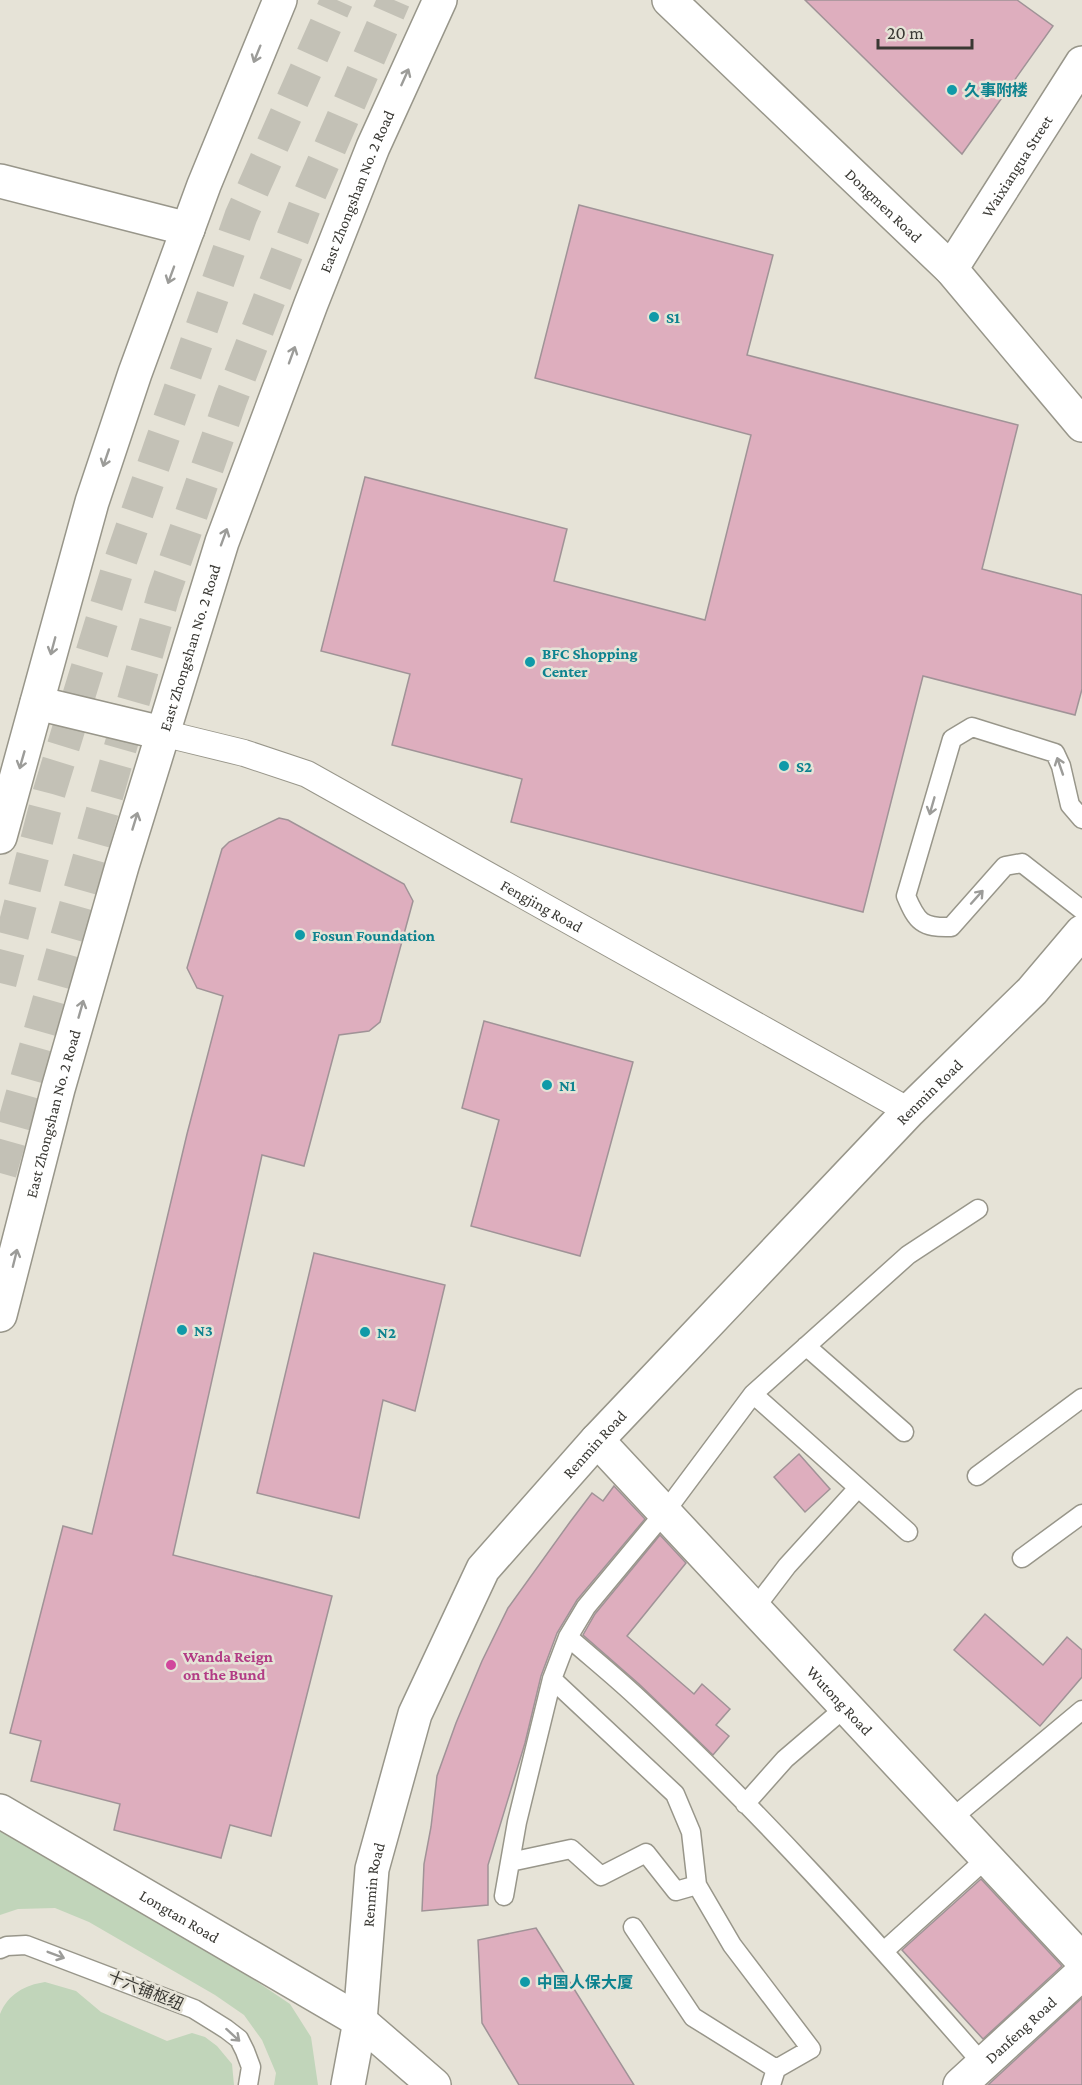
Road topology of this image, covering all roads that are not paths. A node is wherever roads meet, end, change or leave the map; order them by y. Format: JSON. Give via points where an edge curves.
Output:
{"nodes":[{"id":1,"x":440,"y":0,"type":"edge"},
{"id":2,"x":669,"y":0,"type":"edge"},
{"id":3,"x":280,"y":8,"type":"edge"},
{"id":4,"x":1082,"y":63,"type":"edge"},
{"id":5,"x":0,"y":181,"type":"edge"},
{"id":6,"x":188,"y":229,"type":"junction"},
{"id":7,"x":951,"y":268,"type":"junction"},
{"id":8,"x":1082,"y":425,"type":"edge"},
{"id":9,"x":37,"y":703,"type":"junction"},
{"id":10,"x":162,"y":733,"type":"junction"},
{"id":11,"x":1082,"y":819,"type":"edge"},
{"id":12,"x":0,"y":837,"type":"edge"},
{"id":13,"x":1082,"y":910,"type":"edge"},
{"id":14,"x":1082,"y":932,"type":"edge"},
{"id":15,"x":909,"y":1111,"type":"junction"},
{"id":16,"x":978,"y":1209,"type":"dead end"},
{"id":17,"x":0,"y":1314,"type":"edge"},
{"id":18,"x":806,"y":1346,"type":"junction"},
{"id":19,"x":753,"y":1394,"type":"junction"},
{"id":20,"x":1082,"y":1398,"type":"edge"},
{"id":21,"x":904,"y":1432,"type":"dead end"},
{"id":22,"x":597,"y":1440,"type":"junction"},
{"id":23,"x":977,"y":1476,"type":"dead end"},
{"id":24,"x":858,"y":1488,"type":"junction"},
{"id":25,"x":665,"y":1512,"type":"junction"},
{"id":26,"x":1082,"y":1514,"type":"edge"},
{"id":27,"x":908,"y":1532,"type":"dead end"},
{"id":28,"x":1022,"y":1558,"type":"dead end"},
{"id":29,"x":755,"y":1608,"type":"junction"},
{"id":30,"x":568,"y":1637,"type":"junction"},
{"id":31,"x":552,"y":1678,"type":"junction"},
{"id":32,"x":846,"y":1706,"type":"junction"},
{"id":33,"x":1082,"y":1710,"type":"edge"},
{"id":34,"x":745,"y":1804,"type":"junction"},
{"id":35,"x":0,"y":1810,"type":"edge"},
{"id":36,"x":951,"y":1819,"type":"junction"},
{"id":37,"x":987,"y":1858,"type":"junction"},
{"id":38,"x":510,"y":1862,"type":"junction"},
{"id":39,"x":697,"y":1885,"type":"junction"},
{"id":40,"x":504,"y":1896,"type":"dead end"},
{"id":41,"x":633,"y":1927,"type":"dead end"},
{"id":42,"x":0,"y":1949,"type":"edge"},
{"id":43,"x":884,"y":1952,"type":"junction"},
{"id":44,"x":1082,"y":1960,"type":"edge"},
{"id":45,"x":1082,"y":1973,"type":"edge"},
{"id":46,"x":360,"y":2021,"type":"junction"},
{"id":47,"x":971,"y":2074,"type":"edge"},
{"id":48,"x":773,"y":2077,"type":"edge"},
{"id":49,"x":248,"y":2085,"type":"edge"},
{"id":50,"x":348,"y":2085,"type":"edge"},
{"id":51,"x":434,"y":2085,"type":"edge"}],
"edges":[{"from":10,"to":1,"type":"street","name":"East Zhongshan No. 2 Road","one_way":true,"via":[[222,542],[311,304],[373,147]]},
{"from":2,"to":7,"type":"street","name":"Dongmen Road"},
{"from":3,"to":6,"type":"street","one_way":true},
{"from":4,"to":7,"type":"street","name":"Waixiangua Street"},
{"from":5,"to":6,"type":"street"},
{"from":6,"to":9,"type":"street","one_way":true,"via":[[92,502]]},
{"from":7,"to":8,"type":"street","name":"Dongmen Road"},
{"from":9,"to":10,"type":"street"},
{"from":9,"to":12,"type":"street","one_way":true},
{"from":10,"to":15,"type":"street","name":"Fengjing Road","via":[[244,753],[307,774]]},
{"from":17,"to":10,"type":"street","name":"East Zhongshan No. 2 Road","one_way":true,"via":[[58,1089]]},
{"from":11,"to":13,"type":"lane","one_way":true,"via":[[1070,805],[1055,753],[972,727],[952,740],[906,896],[916,918],[932,928],[951,927],[1005,866],[1022,863]]},
{"from":14,"to":15,"type":"street","name":"Renmin Road","via":[[1032,991]]},
{"from":15,"to":22,"type":"street","name":"Renmin Road"},
{"from":16,"to":18,"type":"lane","via":[[908,1255]]},
{"from":18,"to":19,"type":"lane"},
{"from":18,"to":21,"type":"lane"},
{"from":19,"to":24,"type":"lane"},
{"from":19,"to":25,"type":"lane"},
{"from":20,"to":23,"type":"lane"},
{"from":22,"to":25,"type":"street","name":"Wutong Road"},
{"from":22,"to":46,"type":"street","name":"Renmin Road","via":[[483,1569],[415,1714],[372,1869]]},
{"from":24,"to":27,"type":"lane"},
{"from":24,"to":29,"type":"lane","via":[[787,1566]]},
{"from":25,"to":29,"type":"street","name":"Wutong Road"},
{"from":25,"to":30,"type":"lane","via":[[586,1607]]},
{"from":26,"to":28,"type":"lane"},
{"from":29,"to":32,"type":"street","name":"Wutong Road"},
{"from":30,"to":31,"type":"lane"},
{"from":30,"to":34,"type":"lane","via":[[639,1699]]},
{"from":31,"to":38,"type":"lane"},
{"from":31,"to":39,"type":"lane","via":[[675,1794],[691,1832]]},
{"from":32,"to":34,"type":"lane","via":[[785,1759]]},
{"from":32,"to":36,"type":"street","name":"Wutong Road"},
{"from":33,"to":36,"type":"lane"},
{"from":34,"to":43,"type":"lane"},
{"from":35,"to":46,"type":"street","name":"Longtan Road"},
{"from":36,"to":37,"type":"street","name":"Wutong Road"},
{"from":37,"to":43,"type":"lane"},
{"from":37,"to":44,"type":"street","name":"Wutong Road"},
{"from":38,"to":39,"type":"lane","via":[[571,1849],[600,1876],[646,1853],[675,1891]]},
{"from":38,"to":40,"type":"lane"},
{"from":39,"to":48,"type":"lane","via":[[732,1945],[811,2049]]},
{"from":41,"to":48,"type":"lane","via":[[693,2017]]},
{"from":42,"to":49,"type":"lane","name":"十六铺枢纽","one_way":true,"via":[[26,1945],[194,2010],[239,2039],[251,2067]]},
{"from":43,"to":47,"type":"lane"},
{"from":45,"to":47,"type":"street","name":"Danfeng Road"},
{"from":46,"to":50,"type":"street","name":"Renmin Road"},
{"from":46,"to":51,"type":"street","name":"Longtan Road"}]}
